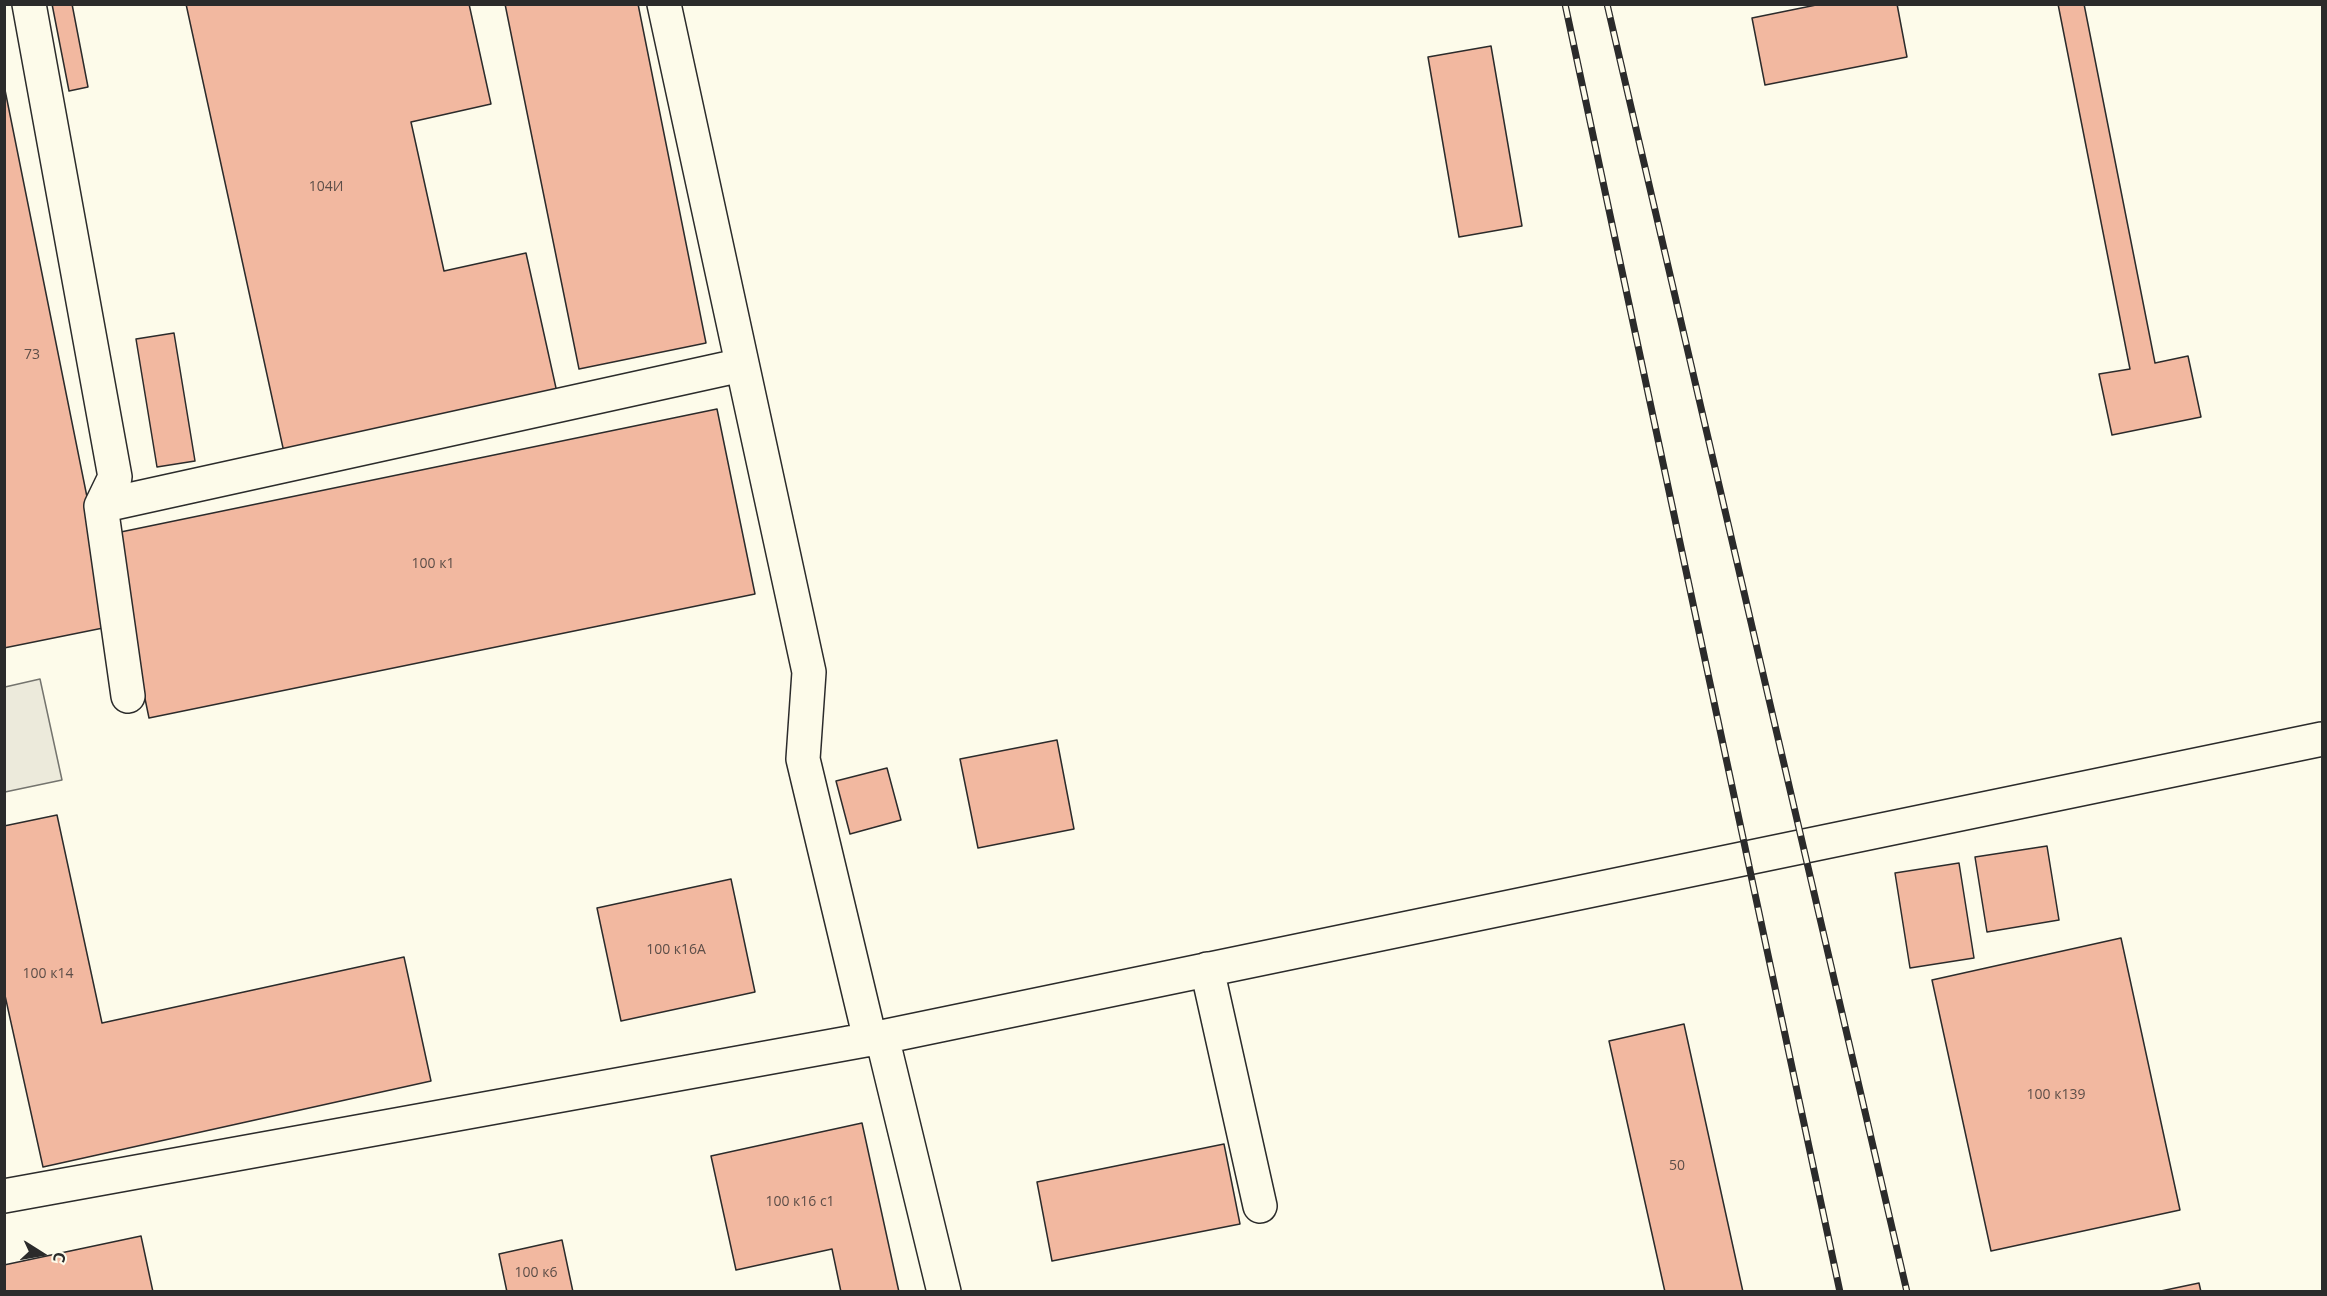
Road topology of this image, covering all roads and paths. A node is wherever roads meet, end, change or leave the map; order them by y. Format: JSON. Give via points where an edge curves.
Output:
{"nodes":[{"id":1,"x":29,"y":4,"type":"edge"},
{"id":2,"x":664,"y":4,"type":"edge"},
{"id":3,"x":742,"y":365,"type":"junction"},
{"id":4,"x":101,"y":506,"type":"junction"},
{"id":5,"x":128,"y":696,"type":"dead end"},
{"id":6,"x":2322,"y":739,"type":"edge"},
{"id":7,"x":1207,"y":969,"type":"junction"},
{"id":8,"x":876,"y":1038,"type":"junction"},
{"id":9,"x":4,"y":1197,"type":"edge"},
{"id":10,"x":1260,"y":1206,"type":"dead end"},
{"id":11,"x":944,"y":1292,"type":"edge"}],
"edges":[{"from":1,"to":4,"type":"lane","via":[[115,477]]},
{"from":2,"to":3,"type":"lane"},
{"from":3,"to":4,"type":"lane"},
{"from":3,"to":8,"type":"lane","via":[[809,672],[802,759]]},
{"from":4,"to":5,"type":"lane"},
{"from":6,"to":7,"type":"lane"},
{"from":7,"to":8,"type":"lane"},
{"from":7,"to":10,"type":"lane"},
{"from":8,"to":9,"type":"lane"},
{"from":8,"to":11,"type":"lane"}]}
